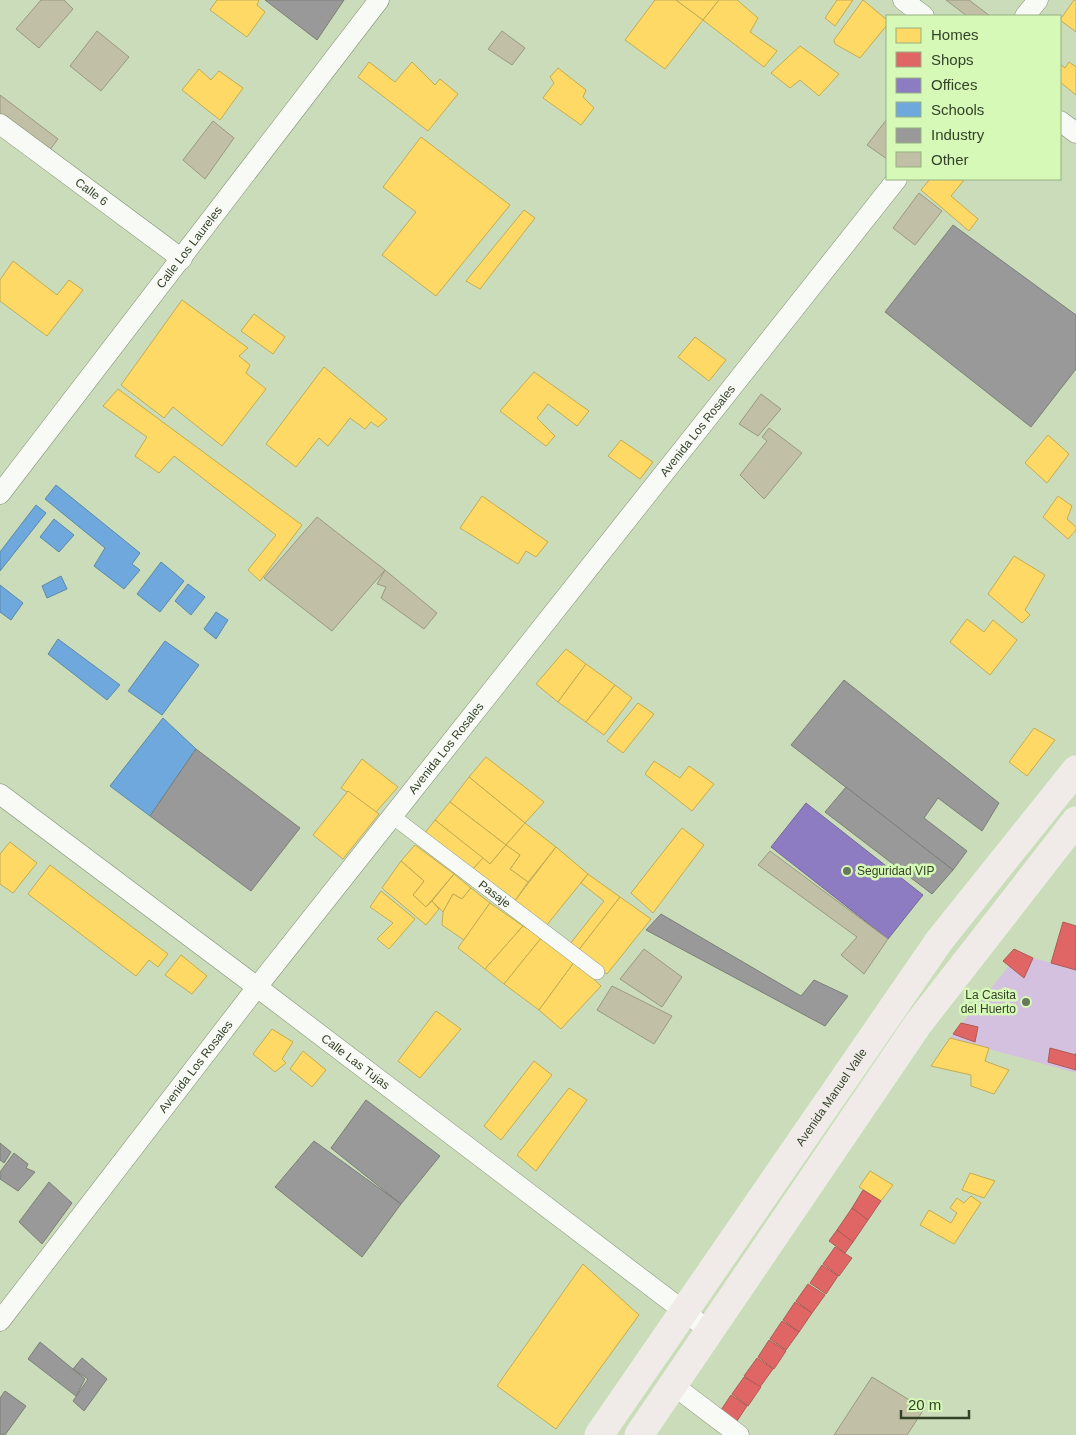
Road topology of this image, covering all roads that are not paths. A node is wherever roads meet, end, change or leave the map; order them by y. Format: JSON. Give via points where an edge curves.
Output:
{"nodes":[{"id":1,"x":379,"y":0,"type":"edge"},
{"id":2,"x":903,"y":0,"type":"edge"},
{"id":3,"x":1038,"y":0,"type":"edge"},
{"id":4,"x":923,"y":15,"type":"edge"},
{"id":5,"x":1026,"y":15,"type":"edge"},
{"id":6,"x":1061,"y":122,"type":"edge"},
{"id":7,"x":0,"y":124,"type":"edge"},
{"id":8,"x":1076,"y":133,"type":"edge"},
{"id":9,"x":896,"y":180,"type":"edge"},
{"id":10,"x":182,"y":259,"type":"junction"},
{"id":11,"x":0,"y":494,"type":"edge"},
{"id":12,"x":1076,"y":770,"type":"edge"},
{"id":13,"x":0,"y":794,"type":"edge"},
{"id":14,"x":392,"y":816,"type":"junction"},
{"id":15,"x":1076,"y":821,"type":"edge"},
{"id":16,"x":596,"y":972,"type":"dead end"},
{"id":17,"x":257,"y":986,"type":"junction"},
{"id":18,"x":684,"y":1312,"type":"junction"},
{"id":19,"x":0,"y":1321,"type":"edge"},
{"id":20,"x":710,"y":1332,"type":"junction"},
{"id":21,"x":673,"y":1385,"type":"junction"},
{"id":22,"x":599,"y":1435,"type":"edge"},
{"id":23,"x":639,"y":1435,"type":"edge"},
{"id":24,"x":739,"y":1435,"type":"edge"}],
"edges":[{"from":1,"to":10,"type":"street","name":"Calle Los Laureles"},
{"from":2,"to":4,"type":"street"},
{"from":3,"to":5,"type":"street"},
{"from":6,"to":8,"type":"street"},
{"from":7,"to":10,"type":"street","name":"Calle 6"},
{"from":9,"to":14,"type":"street","name":"Avenida Los Rosales"},
{"from":10,"to":11,"type":"street","name":"Calle Los Laureles"},
{"from":12,"to":18,"type":"main road","name":"Avenida Manuel Valle","via":[[938,941]]},
{"from":13,"to":17,"type":"street","name":"Calle Las Tujas"},
{"from":14,"to":16,"type":"street","name":"Pasaje"},
{"from":14,"to":17,"type":"street","name":"Avenida Los Rosales"},
{"from":15,"to":20,"type":"main road","via":[[918,1024]]},
{"from":17,"to":18,"type":"street","name":"Calle Las Tujas"},
{"from":17,"to":19,"type":"street","name":"Avenida Los Rosales"},
{"from":18,"to":20,"type":"street","name":"Calle Las Tujas"},
{"from":18,"to":22,"type":"main road","name":"Avenida Manuel Valle"},
{"from":20,"to":21,"type":"main road"},
{"from":21,"to":23,"type":"main road"},
{"from":21,"to":24,"type":"street"}]}
